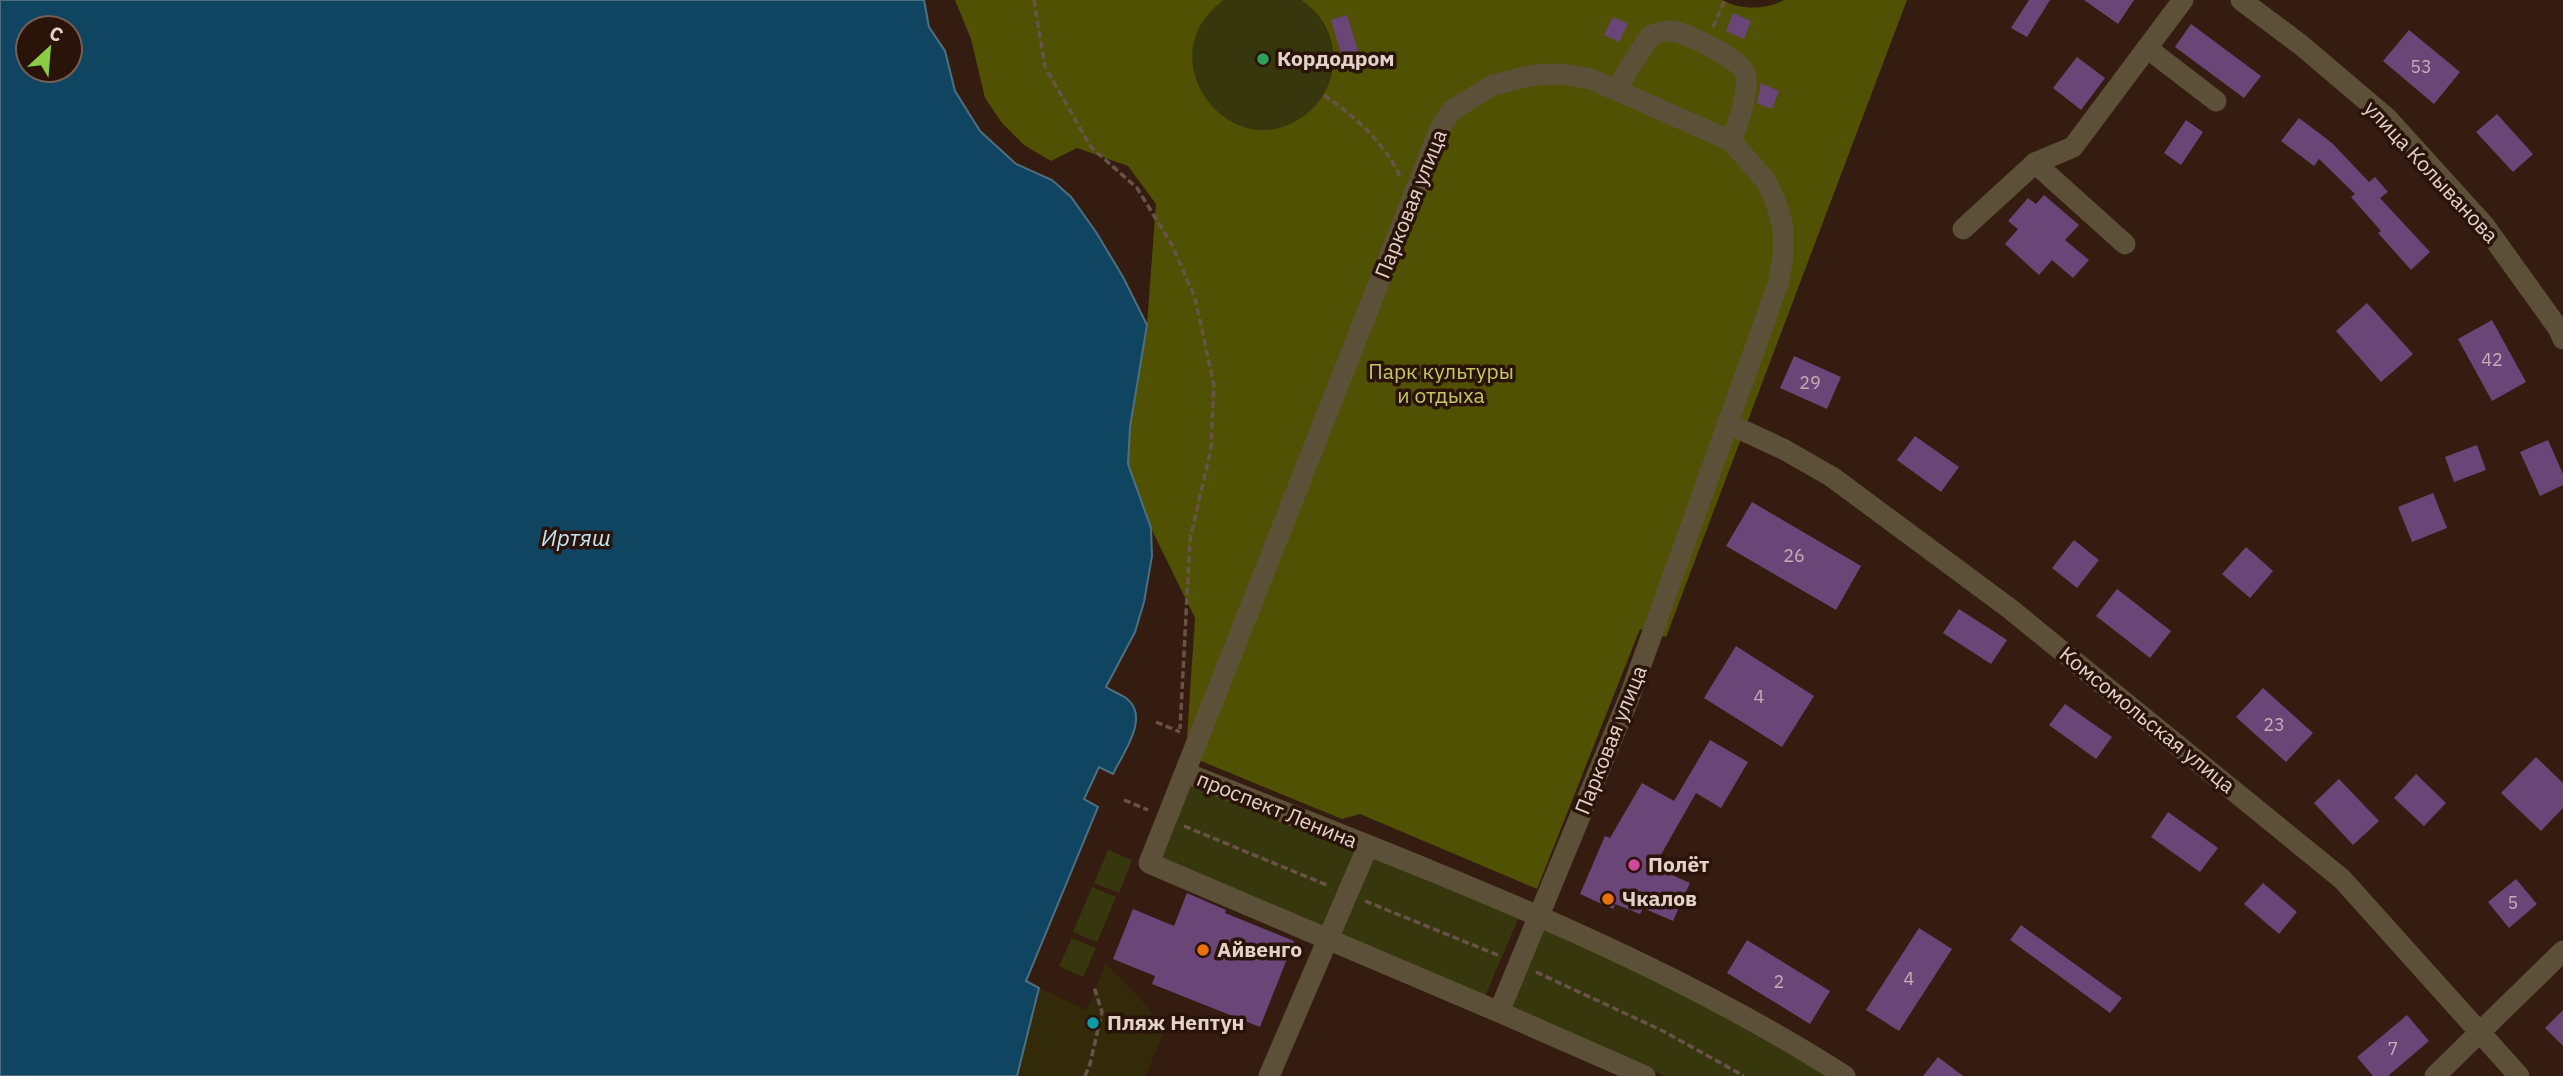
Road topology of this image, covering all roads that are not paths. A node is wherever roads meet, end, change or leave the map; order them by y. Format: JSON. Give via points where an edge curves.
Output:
{"nodes":[{"id":1,"x":2183,"y":0,"type":"edge"},
{"id":2,"x":2241,"y":0,"type":"edge"},
{"id":3,"x":2147,"y":48,"type":"junction"},
{"id":4,"x":1618,"y":90,"type":"junction"},
{"id":5,"x":2216,"y":101,"type":"dead end"},
{"id":6,"x":1731,"y":141,"type":"junction"},
{"id":7,"x":2035,"y":163,"type":"junction"},
{"id":8,"x":1963,"y":229,"type":"dead end"},
{"id":9,"x":2125,"y":244,"type":"dead end"},
{"id":10,"x":2563,"y":339,"type":"edge"},
{"id":11,"x":1727,"y":424,"type":"junction"},
{"id":12,"x":1188,"y":769,"type":"junction"},
{"id":13,"x":1368,"y":846,"type":"junction"},
{"id":14,"x":1538,"y":917,"type":"junction"},
{"id":15,"x":1328,"y":938,"type":"junction"},
{"id":16,"x":2563,"y":951,"type":"edge"},
{"id":17,"x":1499,"y":1012,"type":"junction"},
{"id":18,"x":2480,"y":1031,"type":"junction"},
{"id":19,"x":1269,"y":1076,"type":"edge"},
{"id":20,"x":1645,"y":1076,"type":"edge"},
{"id":21,"x":1845,"y":1076,"type":"edge"},
{"id":22,"x":2435,"y":1076,"type":"edge"},
{"id":23,"x":2519,"y":1076,"type":"edge"}],
"edges":[{"from":1,"to":3,"type":"street"},
{"from":2,"to":10,"type":"street","name":"улица Колыванова","via":[[2387,118],[2484,225]]},
{"from":3,"to":5,"type":"street"},
{"from":3,"to":7,"type":"street","via":[[2073,148]]},
{"from":4,"to":6,"type":"street","name":"Парковая улица"},
{"from":4,"to":6,"type":"street","via":[[1650,37],[1671,30],[1705,45],[1736,60],[1744,70],[1746,83]]},
{"from":4,"to":12,"type":"street","name":"Парковая улица","via":[[1563,74],[1533,75],[1493,85],[1469,98],[1452,110],[1441,127]]},
{"from":6,"to":11,"type":"street","name":"Парковая улица","via":[[1766,181],[1776,203],[1783,228],[1783,256],[1778,284]]},
{"from":7,"to":8,"type":"street"},
{"from":7,"to":9,"type":"street"},
{"from":11,"to":14,"type":"street","name":"Парковая улица","via":[[1629,698]]},
{"from":11,"to":18,"type":"street","name":"Комсомольская улица","via":[[1832,477],[2009,608],[2342,879]]},
{"from":12,"to":13,"type":"street","name":"проспект Ленина"},
{"from":12,"to":15,"type":"street","name":"проспект Ленина","via":[[1149,863]]},
{"from":13,"to":14,"type":"street","name":"проспект Ленина"},
{"from":13,"to":15,"type":"street"},
{"from":14,"to":17,"type":"street"},
{"from":14,"to":21,"type":"street","name":"проспект Ленина","via":[[1683,984]]},
{"from":15,"to":17,"type":"street","name":"проспект Ленина"},
{"from":15,"to":19,"type":"street"},
{"from":16,"to":18,"type":"street"},
{"from":17,"to":20,"type":"street","name":"проспект Ленина"},
{"from":18,"to":22,"type":"street"},
{"from":18,"to":23,"type":"street","name":"Комсомольская улица"}]}
